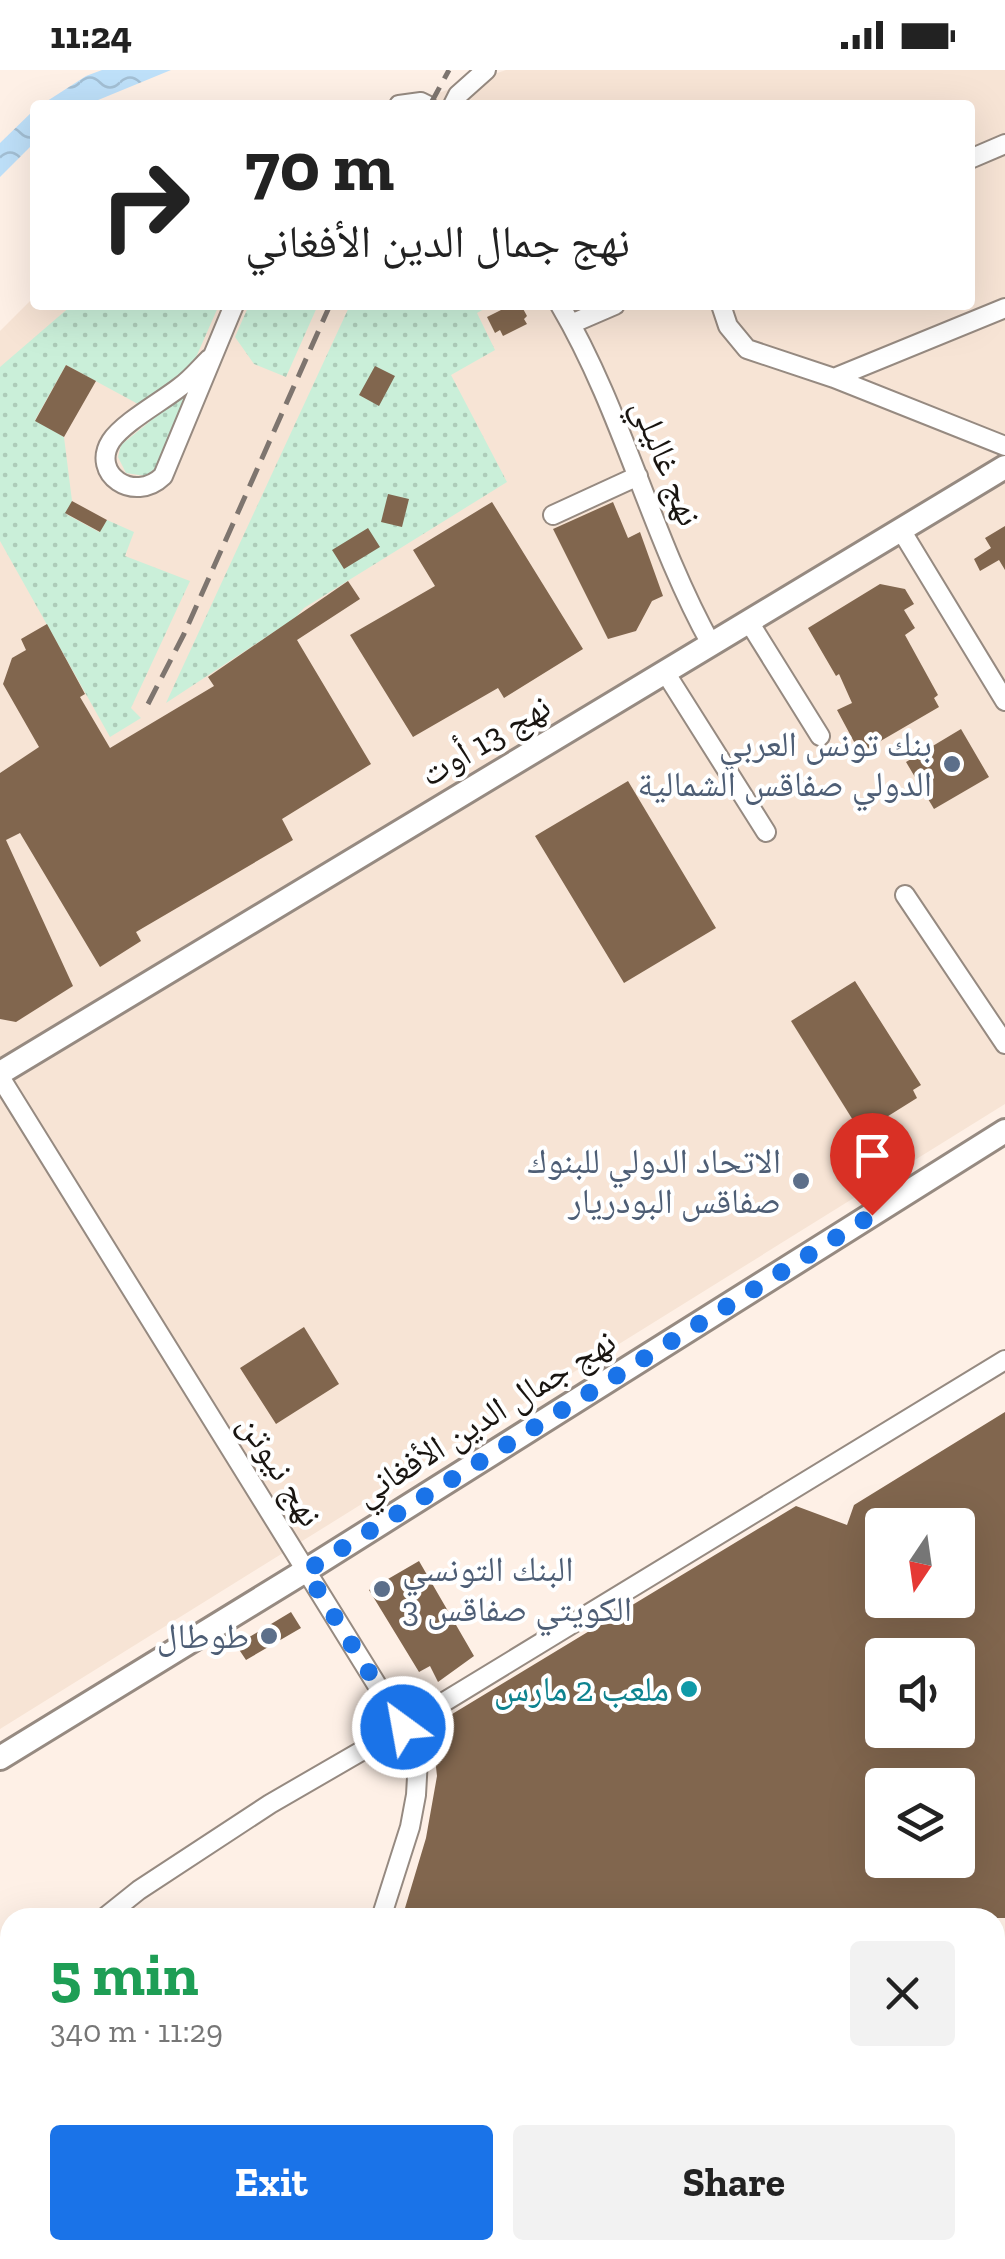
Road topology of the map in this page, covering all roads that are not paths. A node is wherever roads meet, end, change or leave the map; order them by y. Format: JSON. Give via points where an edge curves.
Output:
{"nodes":[{"id":1,"x":486,"y":70,"type":"edge"},
{"id":2,"x":456,"y":100,"type":"edge"},
{"id":3,"x":1005,"y":144,"type":"edge"},
{"id":4,"x":975,"y":157,"type":"edge"},
{"id":5,"x":1005,"y":308,"type":"edge"},
{"id":6,"x":232,"y":310,"type":"edge"},
{"id":7,"x":563,"y":310,"type":"edge"},
{"id":8,"x":604,"y":310,"type":"edge"},
{"id":9,"x":722,"y":310,"type":"edge"},
{"id":10,"x":571,"y":324,"type":"junction"},
{"id":11,"x":209,"y":359,"type":"junction"},
{"id":12,"x":834,"y":378,"type":"junction"},
{"id":13,"x":1005,"y":446,"type":"edge"},
{"id":14,"x":1005,"y":467,"type":"edge"},
{"id":15,"x":638,"y":476,"type":"junction"},
{"id":16,"x":554,"y":515,"type":"dead end"},
{"id":17,"x":901,"y":530,"type":"junction"},
{"id":18,"x":748,"y":622,"type":"junction"},
{"id":19,"x":711,"y":644,"type":"junction"},
{"id":20,"x":665,"y":672,"type":"junction"},
{"id":21,"x":1005,"y":701,"type":"edge"},
{"id":22,"x":820,"y":736,"type":"dead end"},
{"id":23,"x":766,"y":832,"type":"dead end"},
{"id":24,"x":905,"y":895,"type":"dead end"},
{"id":25,"x":1005,"y":1044,"type":"edge"},
{"id":26,"x":0,"y":1075,"type":"edge"},
{"id":27,"x":1005,"y":1131,"type":"edge"},
{"id":28,"x":1005,"y":1360,"type":"edge"},
{"id":29,"x":306,"y":1571,"type":"junction"},
{"id":30,"x":403,"y":1727,"type":"junction"},
{"id":31,"x":0,"y":1758,"type":"edge"},
{"id":32,"x":116,"y":1908,"type":"edge"},
{"id":33,"x":384,"y":1908,"type":"edge"}],
"edges":[{"from":1,"to":2,"type":"street"},
{"from":3,"to":4,"type":"street"},
{"from":5,"to":12,"type":"street"},
{"from":6,"to":11,"type":"street"},
{"from":7,"to":10,"type":"street","name":"نهج غاليلي"},
{"from":8,"to":10,"type":"street"},
{"from":9,"to":12,"type":"street","via":[[748,350]]},
{"from":10,"to":15,"type":"street","name":"نهج غاليلي"},
{"from":11,"to":11,"type":"street","via":[[114,437],[106,456],[119,483],[138,489],[163,476]]},
{"from":12,"to":13,"type":"street"},
{"from":14,"to":17,"type":"main road","name":"نهج 13 أوت"},
{"from":15,"to":16,"type":"street"},
{"from":15,"to":19,"type":"street","name":"نهج غاليلي"},
{"from":17,"to":18,"type":"main road","name":"نهج 13 أوت"},
{"from":17,"to":21,"type":"street"},
{"from":18,"to":19,"type":"main road","name":"نهج 13 أوت"},
{"from":18,"to":22,"type":"street"},
{"from":19,"to":20,"type":"main road","name":"نهج 13 أوت"},
{"from":20,"to":23,"type":"street"},
{"from":20,"to":26,"type":"main road","name":"نهج 13 أوت"},
{"from":24,"to":25,"type":"street"},
{"from":26,"to":29,"type":"street","name":"نهج نيوتن"},
{"from":27,"to":29,"type":"main road","name":"نهج جمال الدين الأفغاني"},
{"from":28,"to":30,"type":"street"},
{"from":29,"to":30,"type":"street","name":"نهج نيوتن"},
{"from":29,"to":31,"type":"main road","name":"نهج جمال الدين الأفغاني"},
{"from":30,"to":32,"type":"street","via":[[270,1804]]},
{"from":30,"to":33,"type":"street","name":"نهج نيوتن","via":[[418,1759],[416,1795]]}]}
